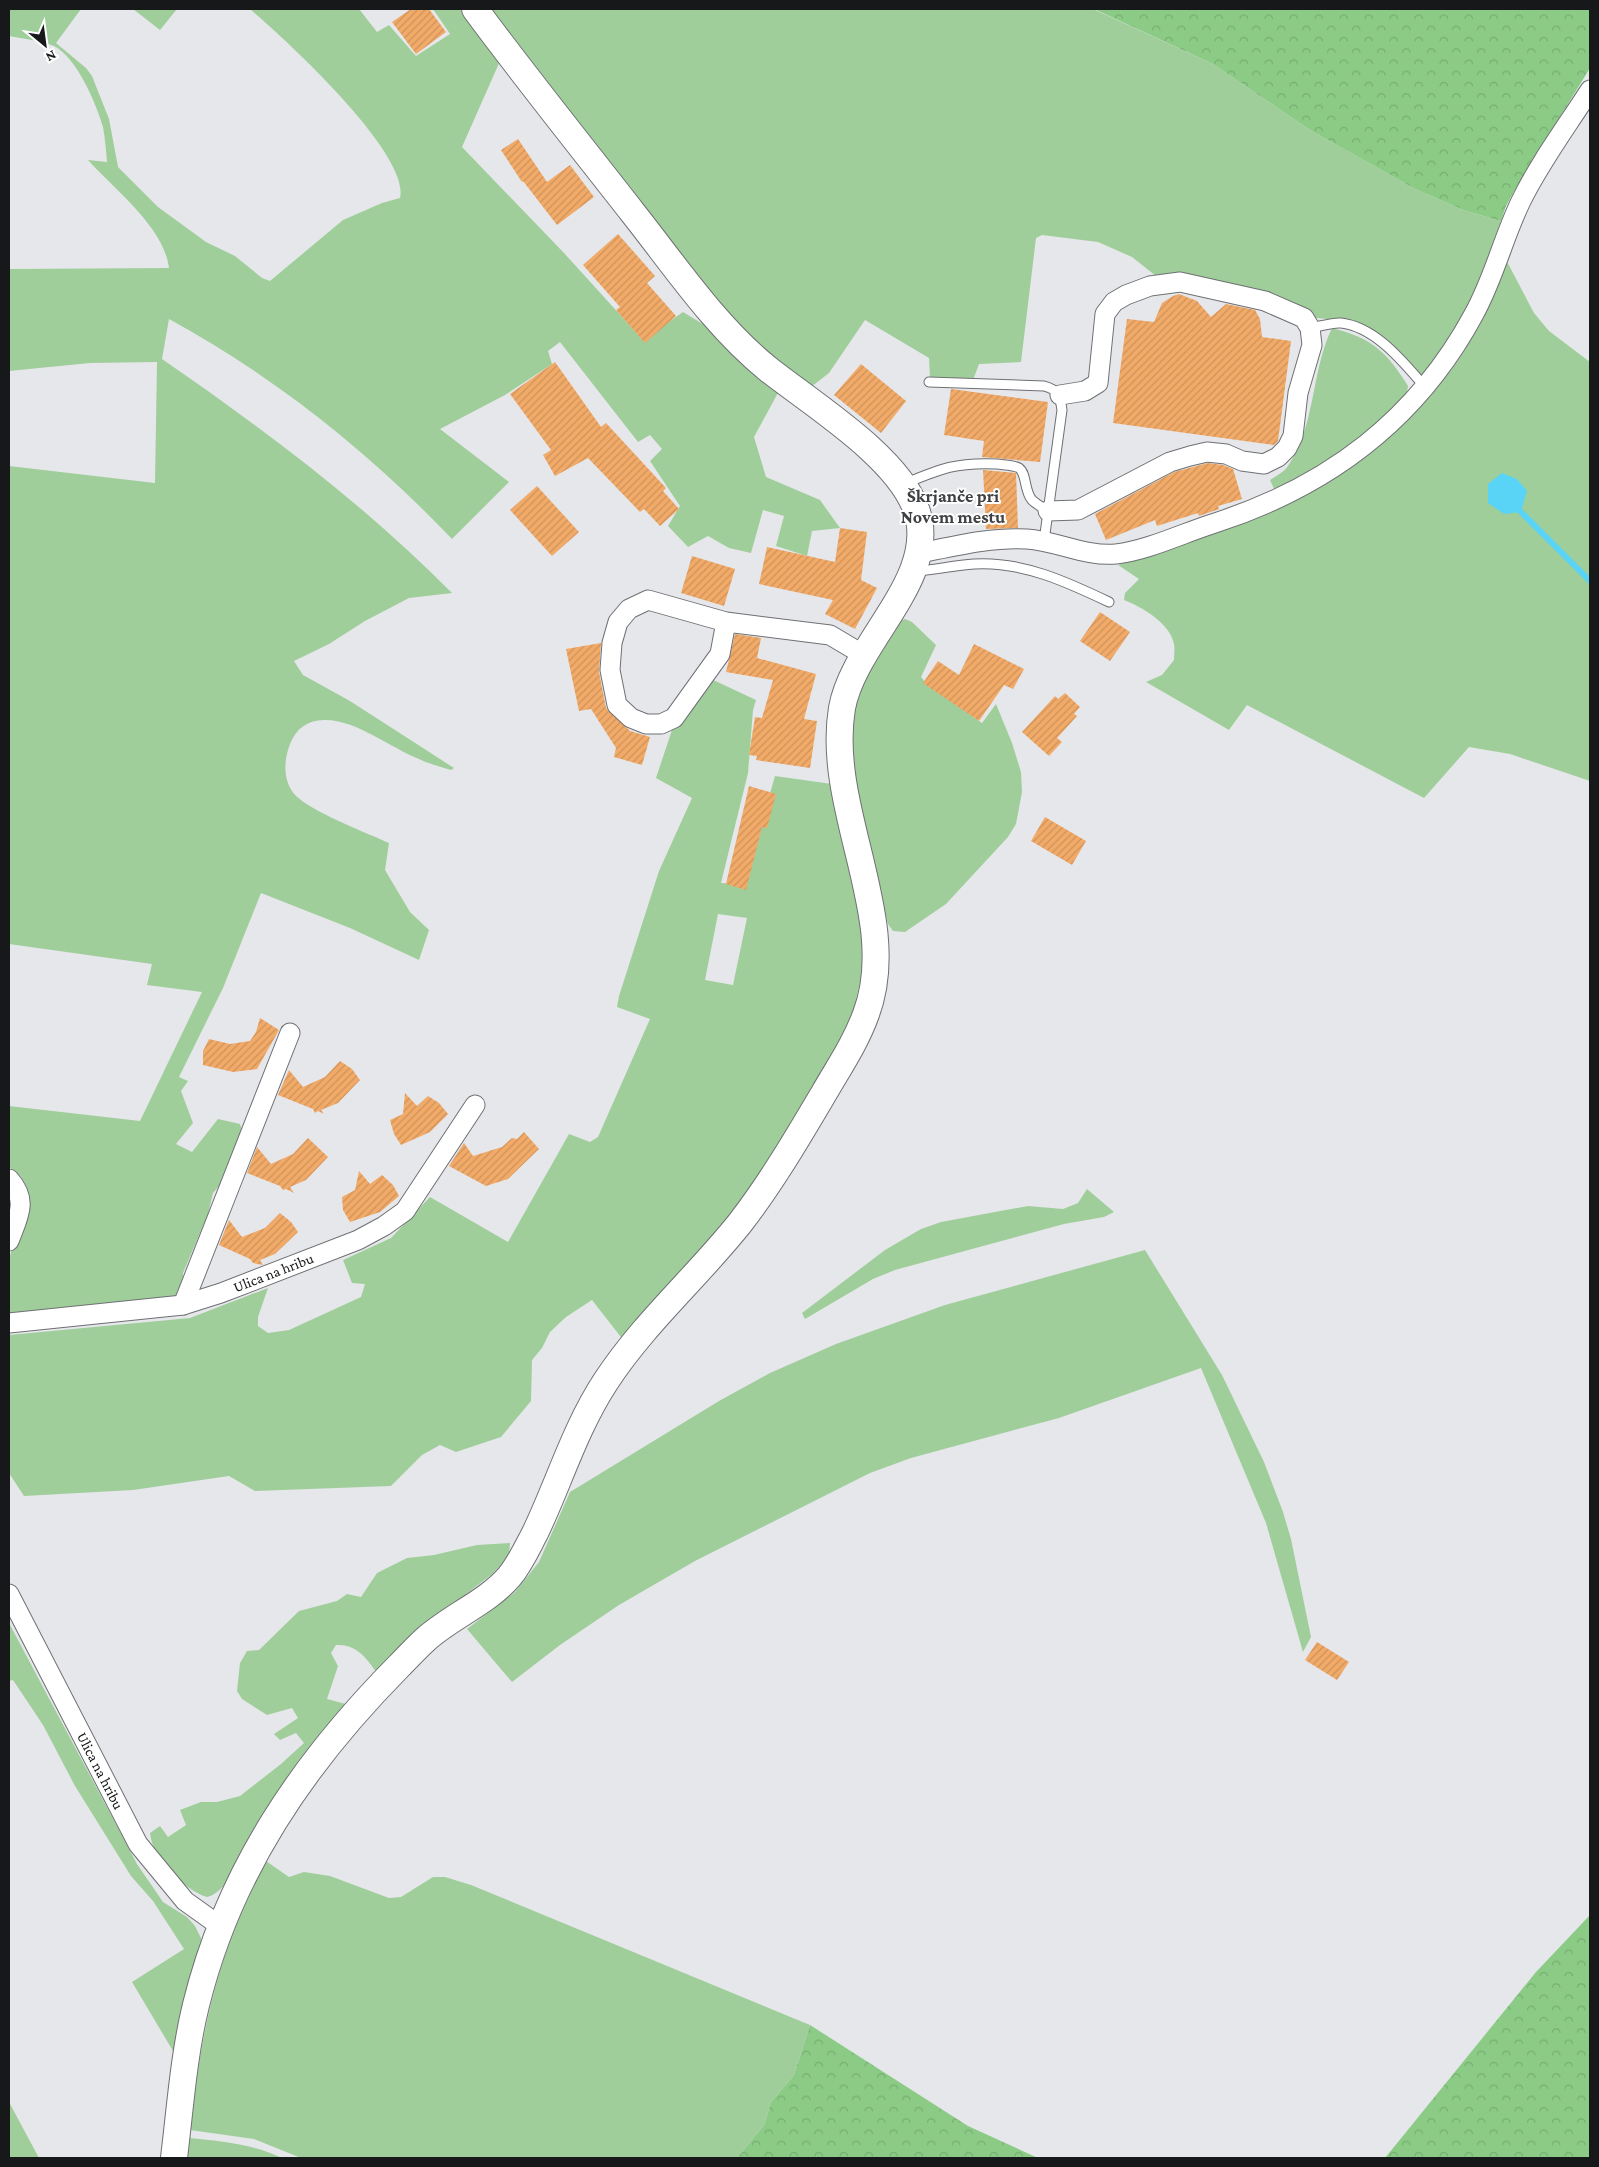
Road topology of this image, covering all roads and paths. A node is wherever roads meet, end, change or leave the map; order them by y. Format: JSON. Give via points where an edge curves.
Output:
{"nodes":[{"id":1,"x":475,"y":9,"type":"edge"},
{"id":2,"x":1590,"y":90,"type":"edge"},
{"id":3,"x":1310,"y":328,"type":"junction"},
{"id":4,"x":929,"y":382,"type":"dead end"},
{"id":5,"x":1425,"y":388,"type":"junction"},
{"id":6,"x":1060,"y":395,"type":"junction"},
{"id":7,"x":903,"y":484,"type":"junction"},
{"id":8,"x":1048,"y":511,"type":"junction"},
{"id":9,"x":1044,"y":541,"type":"junction"},
{"id":10,"x":917,"y":562,"type":"junction"},
{"id":11,"x":1109,"y":602,"type":"dead end"},
{"id":12,"x":726,"y":622,"type":"junction"},
{"id":13,"x":862,"y":654,"type":"junction"},
{"id":14,"x":290,"y":1033,"type":"dead end"},
{"id":15,"x":475,"y":1105,"type":"dead end"},
{"id":16,"x":9,"y":1180,"type":"edge"},
{"id":17,"x":9,"y":1241,"type":"edge"},
{"id":18,"x":183,"y":1305,"type":"junction"},
{"id":19,"x":9,"y":1323,"type":"edge"},
{"id":20,"x":9,"y":1594,"type":"edge"},
{"id":21,"x":220,"y":1926,"type":"junction"},
{"id":22,"x":174,"y":2158,"type":"edge"}],
"edges":[{"from":1,"to":7,"type":"street","via":[[703,303],[760,362],[871,450]]},
{"from":2,"to":5,"type":"street","via":[[1521,201],[1475,312],[1444,365]]},
{"from":3,"to":5,"type":"lane","via":[[1341,323],[1361,330],[1394,351]]},
{"from":3,"to":6,"type":"street","via":[[1304,318],[1265,301],[1180,282],[1150,286],[1114,302],[1105,314],[1098,383],[1085,391]]},
{"from":3,"to":8,"type":"street","via":[[1312,345],[1298,393],[1293,436],[1278,457],[1264,464],[1207,452],[1170,462],[1078,510]]},
{"from":4,"to":6,"type":"lane","via":[[1044,386],[1054,388]]},
{"from":5,"to":9,"type":"street","via":[[1385,430],[1320,477],[1249,512],[1115,554],[1089,552]]},
{"from":6,"to":8,"type":"lane","via":[[1062,410]]},
{"from":7,"to":8,"type":"lane","via":[[945,466],[969,462],[1004,465],[1024,473],[1025,487],[1032,500]]},
{"from":7,"to":10,"type":"street","via":[[915,504],[921,525]]},
{"from":8,"to":9,"type":"lane"},
{"from":9,"to":10,"type":"street","via":[[974,542]]},
{"from":10,"to":11,"type":"lane","via":[[934,570],[974,564],[1013,566],[1073,585]]},
{"from":10,"to":13,"type":"street"},
{"from":12,"to":12,"type":"street","via":[[648,600],[629,609],[618,622],[612,643],[610,670],[617,705],[631,718],[646,724],[661,724],[674,718],[720,654]]},
{"from":12,"to":13,"type":"street","via":[[830,635]]},
{"from":13,"to":21,"type":"street","via":[[842,705],[840,749],[844,792],[873,921],[875,954],[873,991],[854,1042],[796,1141],[741,1222],[625,1353],[601,1389],[522,1559],[507,1579],[486,1598],[428,1637],[350,1719],[300,1778],[255,1850]]},
{"from":14,"to":18,"type":"street"},
{"from":15,"to":18,"type":"street","name":"Ulica na hribu","via":[[405,1211],[384,1226],[221,1293]]},
{"from":16,"to":17,"type":"street","via":[[18,1190],[21,1210]]},
{"from":18,"to":19,"type":"street","name":"Ulica na hribu"},
{"from":20,"to":21,"type":"street","name":"Ulica na hribu","via":[[138,1844],[185,1901]]},
{"from":21,"to":22,"type":"street","via":[[195,2008]]}]}
